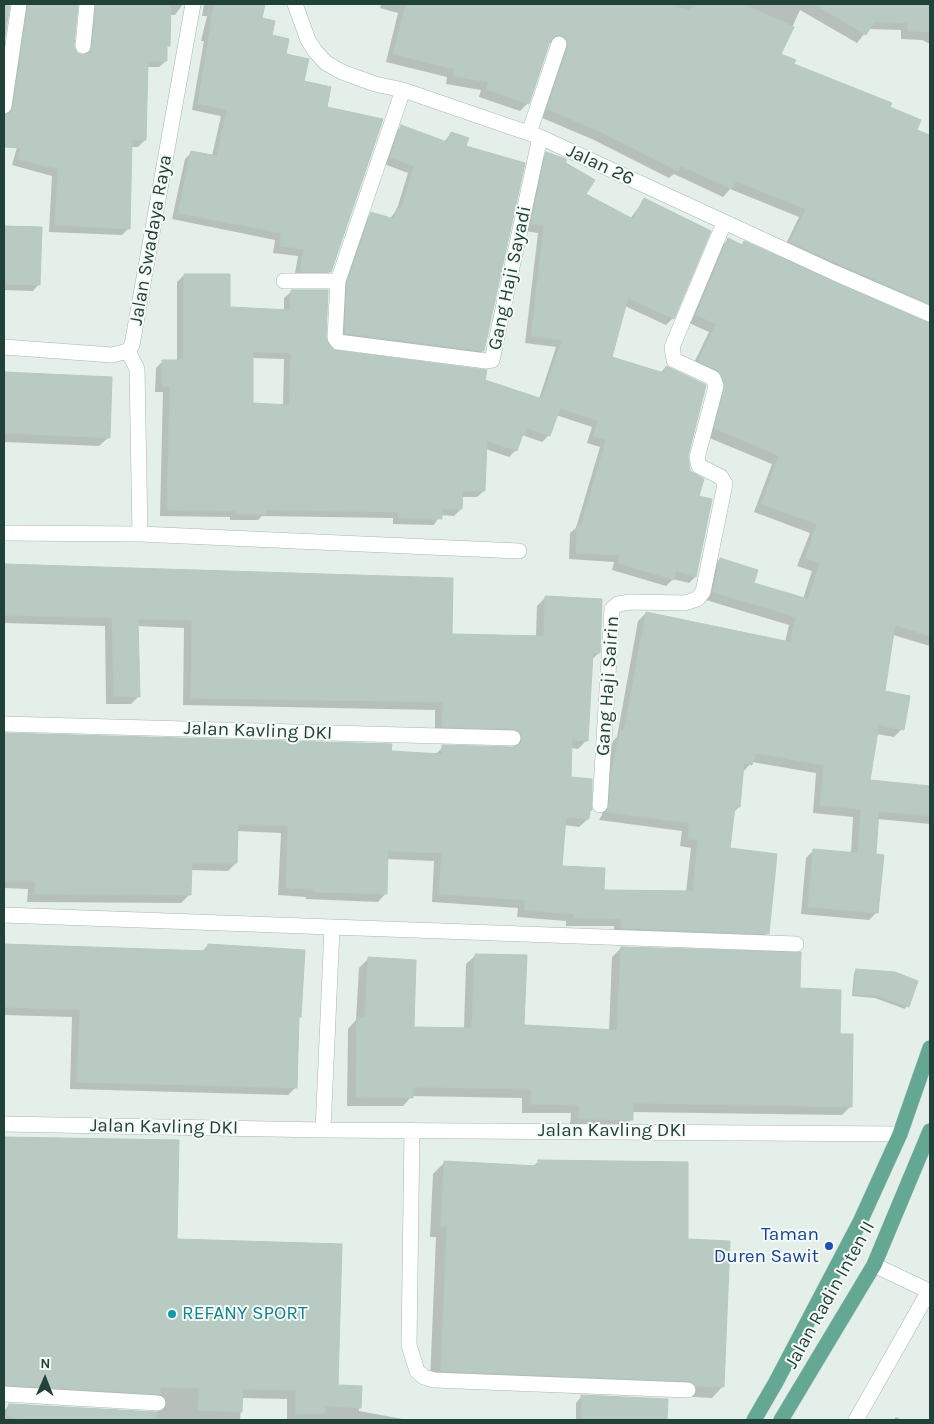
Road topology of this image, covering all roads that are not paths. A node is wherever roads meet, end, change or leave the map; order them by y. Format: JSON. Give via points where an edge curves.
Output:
{"nodes":[{"id":1,"x":19,"y":4,"type":"edge"},
{"id":2,"x":87,"y":4,"type":"edge"},
{"id":3,"x":193,"y":4,"type":"edge"},
{"id":4,"x":295,"y":4,"type":"edge"},
{"id":5,"x":559,"y":44,"type":"dead end"},
{"id":6,"x":83,"y":46,"type":"dead end"},
{"id":7,"x":403,"y":90,"type":"junction"},
{"id":8,"x":4,"y":106,"type":"edge"},
{"id":9,"x":535,"y":135,"type":"junction"},
{"id":10,"x":724,"y":223,"type":"junction"},
{"id":11,"x":284,"y":281,"type":"dead end"},
{"id":12,"x":338,"y":281,"type":"junction"},
{"id":13,"x":930,"y":314,"type":"edge"},
{"id":14,"x":4,"y":347,"type":"edge"},
{"id":15,"x":128,"y":350,"type":"junction"},
{"id":16,"x":4,"y":533,"type":"edge"},
{"id":17,"x":140,"y":534,"type":"junction"},
{"id":18,"x":519,"y":551,"type":"dead end"},
{"id":19,"x":4,"y":724,"type":"edge"},
{"id":20,"x":513,"y":738,"type":"dead end"},
{"id":21,"x":600,"y":805,"type":"dead end"},
{"id":22,"x":4,"y":915,"type":"edge"},
{"id":23,"x":332,"y":928,"type":"junction"},
{"id":24,"x":796,"y":944,"type":"dead end"},
{"id":25,"x":930,"y":1048,"type":"edge"},
{"id":26,"x":4,"y":1124,"type":"edge"},
{"id":27,"x":323,"y":1130,"type":"junction"},
{"id":28,"x":412,"y":1130,"type":"junction"},
{"id":29,"x":930,"y":1132,"type":"edge"},
{"id":30,"x":900,"y":1134,"type":"junction"},
{"id":31,"x":874,"y":1265,"type":"junction"},
{"id":32,"x":930,"y":1291,"type":"edge"},
{"id":33,"x":688,"y":1390,"type":"dead end"},
{"id":34,"x":4,"y":1394,"type":"edge"},
{"id":35,"x":158,"y":1403,"type":"dead end"},
{"id":36,"x":754,"y":1420,"type":"edge"},
{"id":37,"x":782,"y":1420,"type":"edge"},
{"id":38,"x":856,"y":1420,"type":"edge"}],
"edges":[{"from":1,"to":8,"type":"street"},
{"from":2,"to":6,"type":"street"},
{"from":3,"to":15,"type":"street","name":"Jalan Swadaya Raya","via":[[134,338]]},
{"from":4,"to":7,"type":"street","name":"Jalan 26","via":[[308,40],[326,63],[375,84]]},
{"from":5,"to":9,"type":"street"},
{"from":7,"to":9,"type":"street","name":"Jalan 26"},
{"from":7,"to":12,"type":"street","name":"Gang Haji Sayadi"},
{"from":9,"to":10,"type":"street","name":"Jalan 26"},
{"from":9,"to":12,"type":"street","name":"Gang Haji Sayadi","via":[[490,361],[338,342]]},
{"from":10,"to":13,"type":"street","name":"Jalan 26"},
{"from":10,"to":21,"type":"street","name":"Gang Haji Sairin","via":[[672,348],[674,360],[713,378],[716,386],[697,458],[699,466],[721,477],[725,484],[703,592],[697,599],[685,603],[631,602],[618,604],[612,609]]},
{"from":11,"to":12,"type":"street"},
{"from":14,"to":15,"type":"street","name":"Jalan Swadaya Raya","via":[[112,355]]},
{"from":15,"to":17,"type":"street","via":[[137,369]]},
{"from":16,"to":17,"type":"street"},
{"from":17,"to":18,"type":"street"},
{"from":19,"to":20,"type":"street","name":"Jalan Kavling DKI"},
{"from":22,"to":23,"type":"street"},
{"from":23,"to":24,"type":"street"},
{"from":23,"to":27,"type":"street"},
{"from":25,"to":30,"type":"main road","name":"Jalan Radin Inten II"},
{"from":26,"to":27,"type":"street","name":"Jalan Kavling DKI"},
{"from":27,"to":28,"type":"street","name":"Jalan Kavling DKI"},
{"from":28,"to":30,"type":"street","name":"Jalan Kavling DKI"},
{"from":28,"to":33,"type":"street","via":[[409,1345],[417,1371],[434,1380]]},
{"from":29,"to":31,"type":"main road","name":"Jalan Radin Inten II"},
{"from":30,"to":36,"type":"main road","name":"Jalan Radin Inten II","via":[[860,1222]]},
{"from":31,"to":32,"type":"street"},
{"from":31,"to":37,"type":"main road","name":"Jalan Radin Inten II"},
{"from":32,"to":38,"type":"street"},
{"from":34,"to":35,"type":"street"}]}
